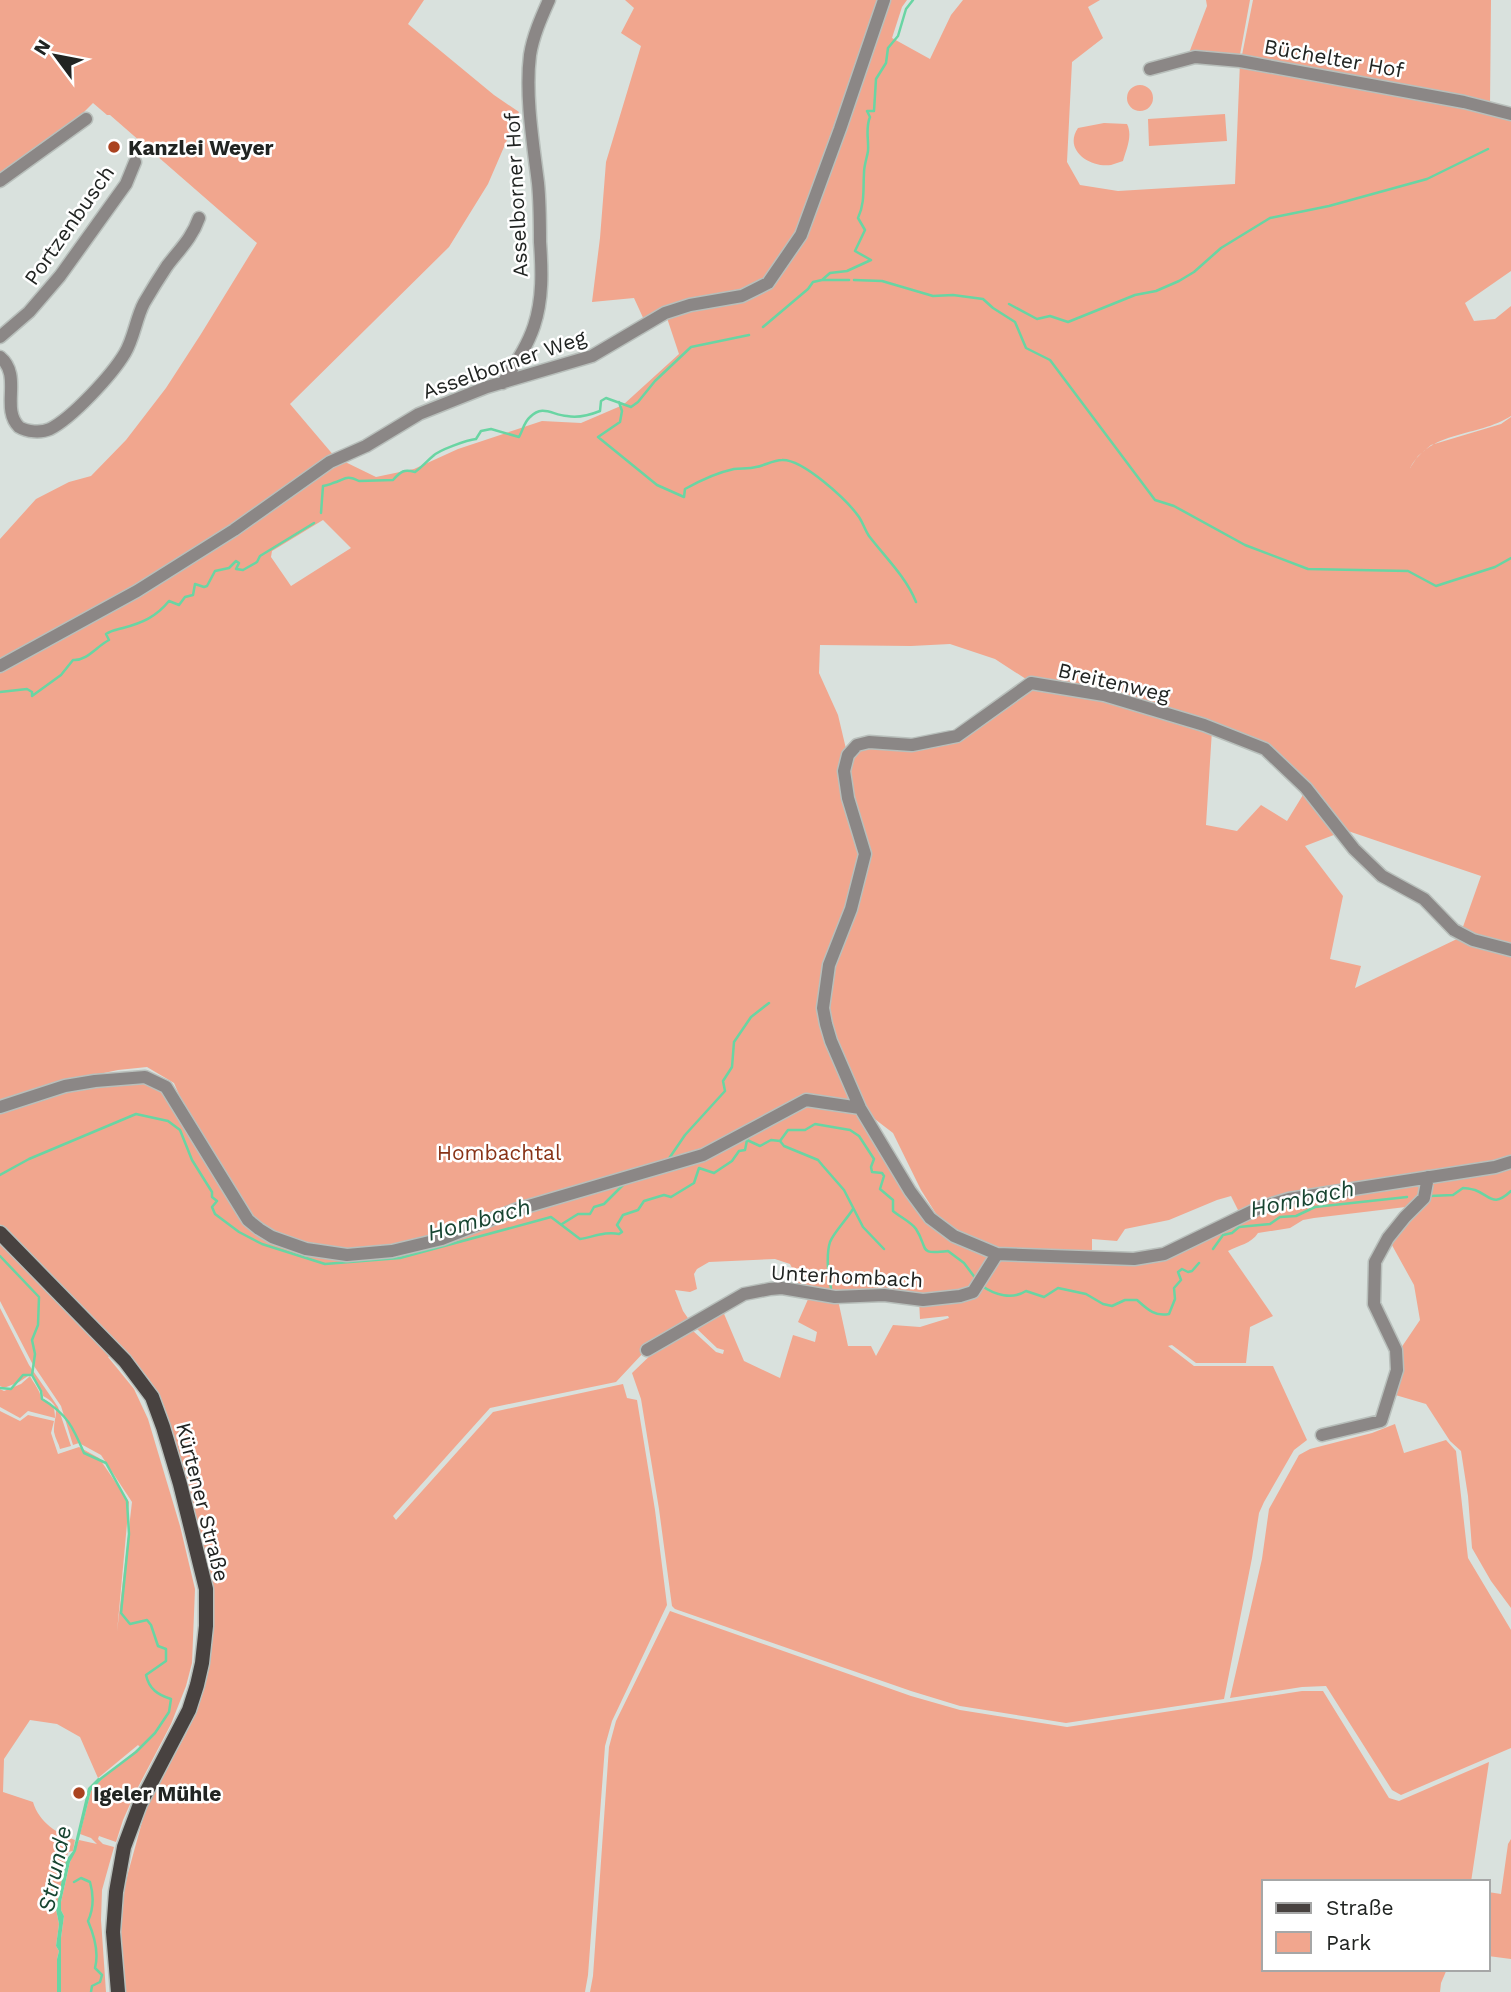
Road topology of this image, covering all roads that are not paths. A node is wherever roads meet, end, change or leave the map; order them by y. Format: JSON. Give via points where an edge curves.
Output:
{"nodes":[{"id":1,"x":549,"y":0,"type":"edge"},
{"id":2,"x":884,"y":0,"type":"edge"},
{"id":3,"x":1150,"y":69,"type":"dead end"},
{"id":4,"x":1511,"y":114,"type":"edge"},
{"id":5,"x":86,"y":119,"type":"dead end"},
{"id":6,"x":135,"y":162,"type":"dead end"},
{"id":7,"x":0,"y":181,"type":"edge"},
{"id":8,"x":199,"y":218,"type":"dead end"},
{"id":9,"x":0,"y":337,"type":"edge"},
{"id":10,"x":0,"y":356,"type":"edge"},
{"id":11,"x":503,"y":383,"type":"junction"},
{"id":12,"x":0,"y":666,"type":"edge"},
{"id":13,"x":1511,"y":950,"type":"edge"},
{"id":14,"x":0,"y":1107,"type":"edge"},
{"id":15,"x":860,"y":1108,"type":"junction"},
{"id":16,"x":1511,"y":1162,"type":"edge"},
{"id":17,"x":1428,"y":1177,"type":"junction"},
{"id":18,"x":0,"y":1233,"type":"edge"},
{"id":19,"x":998,"y":1254,"type":"junction"},
{"id":20,"x":647,"y":1350,"type":"dead end"},
{"id":21,"x":1322,"y":1436,"type":"dead end"},
{"id":22,"x":118,"y":1992,"type":"edge"}],
"edges":[{"from":1,"to":11,"type":"street","name":"Asselborner Hof","via":[[530,55],[540,295],[524,351]]},
{"from":2,"to":11,"type":"street","name":"Asselborner Weg","via":[[801,235],[768,283],[743,296],[665,313],[592,356]]},
{"from":3,"to":4,"type":"street","name":"Büchelter Hof","via":[[1195,57],[1240,61]]},
{"from":5,"to":7,"type":"street"},
{"from":6,"to":9,"type":"street","name":"Portzenbusch","via":[[126,184],[60,276]]},
{"from":8,"to":10,"type":"street","via":[[194,233],[143,304],[125,352],[85,402],[49,429],[22,429],[10,422],[2,399],[9,378]]},
{"from":11,"to":12,"type":"street","name":"Asselborner Weg","via":[[419,414],[330,462],[137,592]]},
{"from":13,"to":15,"type":"street","name":"Breitenweg","via":[[1454,930],[1424,899],[1382,876],[1354,849],[1306,788],[1265,749],[1104,695],[1031,683],[957,736],[912,745],[857,745],[848,755],[844,771],[848,798],[865,854],[851,909],[829,965],[823,1008],[831,1041]]},
{"from":14,"to":15,"type":"street","via":[[65,1086],[136,1077],[153,1080],[166,1087],[248,1220],[281,1241],[347,1255],[392,1251],[442,1239],[515,1210],[703,1155],[806,1100]]},
{"from":15,"to":19,"type":"street","name":"Breitenweg","via":[[930,1218],[954,1236]]},
{"from":16,"to":17,"type":"street"},
{"from":17,"to":19,"type":"street","via":[[1289,1199],[1149,1258]]},
{"from":17,"to":21,"type":"street","via":[[1424,1198],[1388,1238],[1375,1262],[1374,1304],[1397,1360],[1381,1421]]},
{"from":18,"to":22,"type":"main road","name":"Kürtener Straße","via":[[125,1361],[152,1397],[206,1589],[197,1685],[124,1847],[113,1932]]},
{"from":19,"to":20,"type":"street","name":"Unterhombach","via":[[973,1292],[960,1296],[923,1300],[884,1295],[835,1297],[770,1289],[744,1294]]}]}
